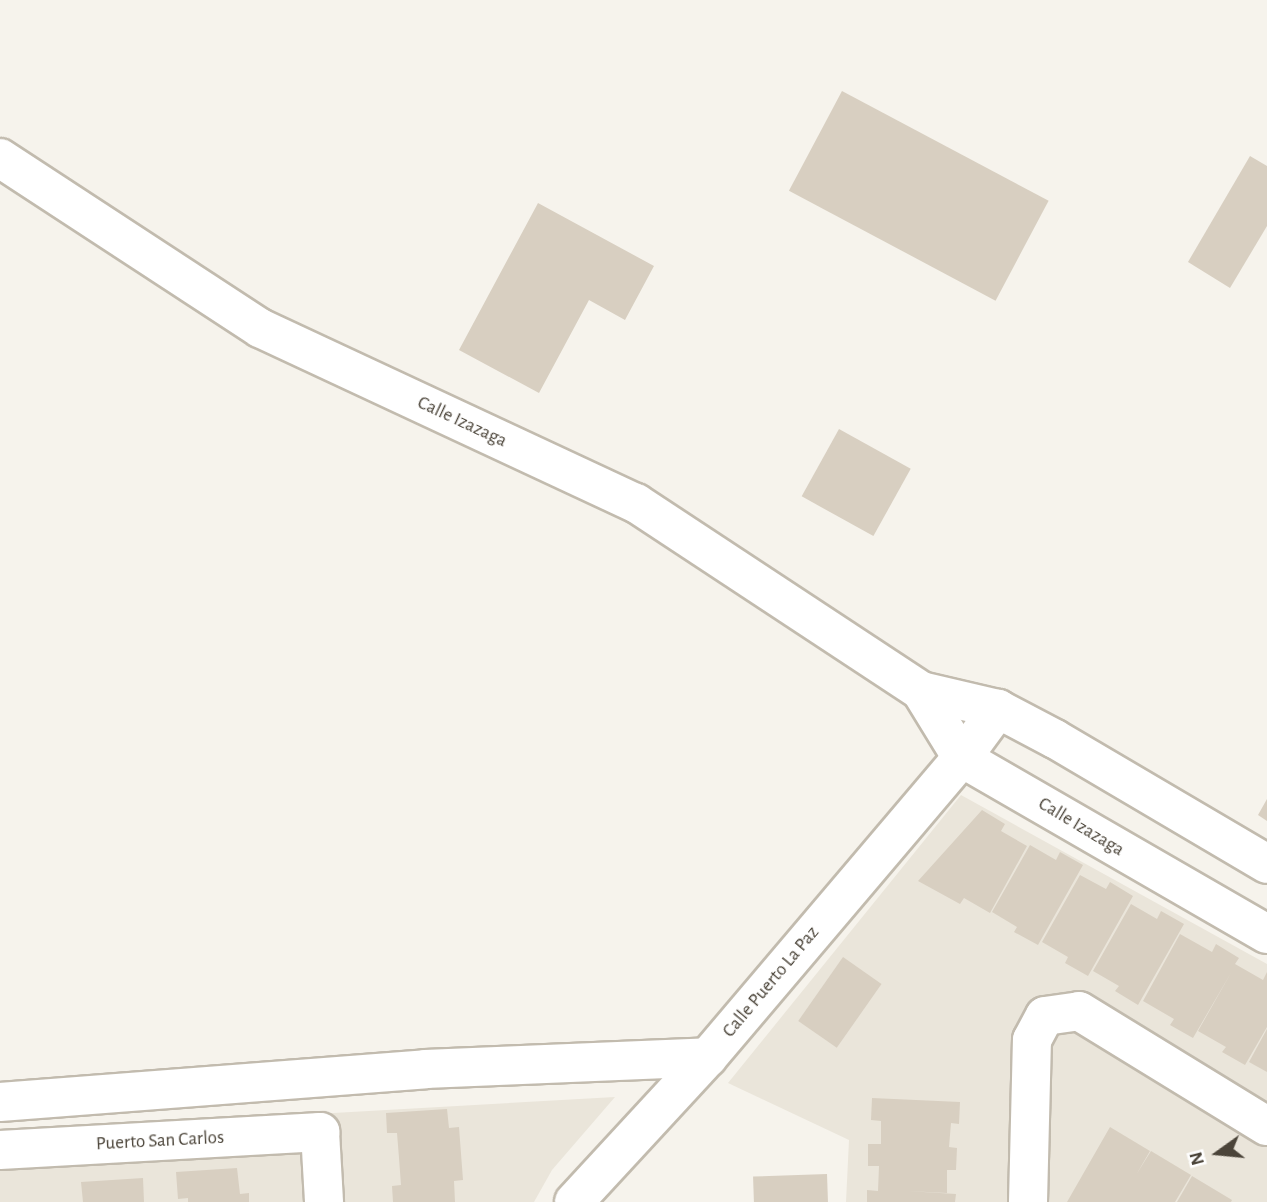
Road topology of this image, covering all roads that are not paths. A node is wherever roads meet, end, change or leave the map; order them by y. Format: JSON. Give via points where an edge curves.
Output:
{"nodes":[{"id":1,"x":0,"y":158,"type":"edge"},
{"id":2,"x":921,"y":691,"type":"junction"},
{"id":3,"x":998,"y":709,"type":"junction"},
{"id":4,"x":962,"y":758,"type":"junction"},
{"id":5,"x":1267,"y":864,"type":"edge"},
{"id":6,"x":1267,"y":934,"type":"edge"},
{"id":7,"x":708,"y":1057,"type":"junction"},
{"id":8,"x":0,"y":1102,"type":"edge"},
{"id":9,"x":1267,"y":1126,"type":"edge"},
{"id":10,"x":0,"y":1150,"type":"edge"},
{"id":11,"x":324,"y":1202,"type":"edge"},
{"id":12,"x":574,"y":1202,"type":"edge"},
{"id":13,"x":1028,"y":1202,"type":"edge"}],
"edges":[{"from":1,"to":2,"type":"street","name":"Calle Izazaga","via":[[260,328],[636,503]]},
{"from":2,"to":3,"type":"street","name":"Calle Izazaga"},
{"from":2,"to":4,"type":"street","name":"Calle Izazaga"},
{"from":3,"to":4,"type":"street","name":"Calle Puerto La Paz"},
{"from":3,"to":5,"type":"street","name":"Calle Izazaga"},
{"from":4,"to":6,"type":"street","name":"Calle Izazaga"},
{"from":4,"to":7,"type":"street","name":"Calle Puerto La Paz"},
{"from":7,"to":8,"type":"street","via":[[426,1069]]},
{"from":7,"to":12,"type":"street","name":"Calle Puerto La Paz"},
{"from":9,"to":13,"type":"street","via":[[1079,1011],[1045,1016],[1032,1040]]},
{"from":10,"to":11,"type":"street","name":"Puerto San Carlos","via":[[320,1132]]}]}
